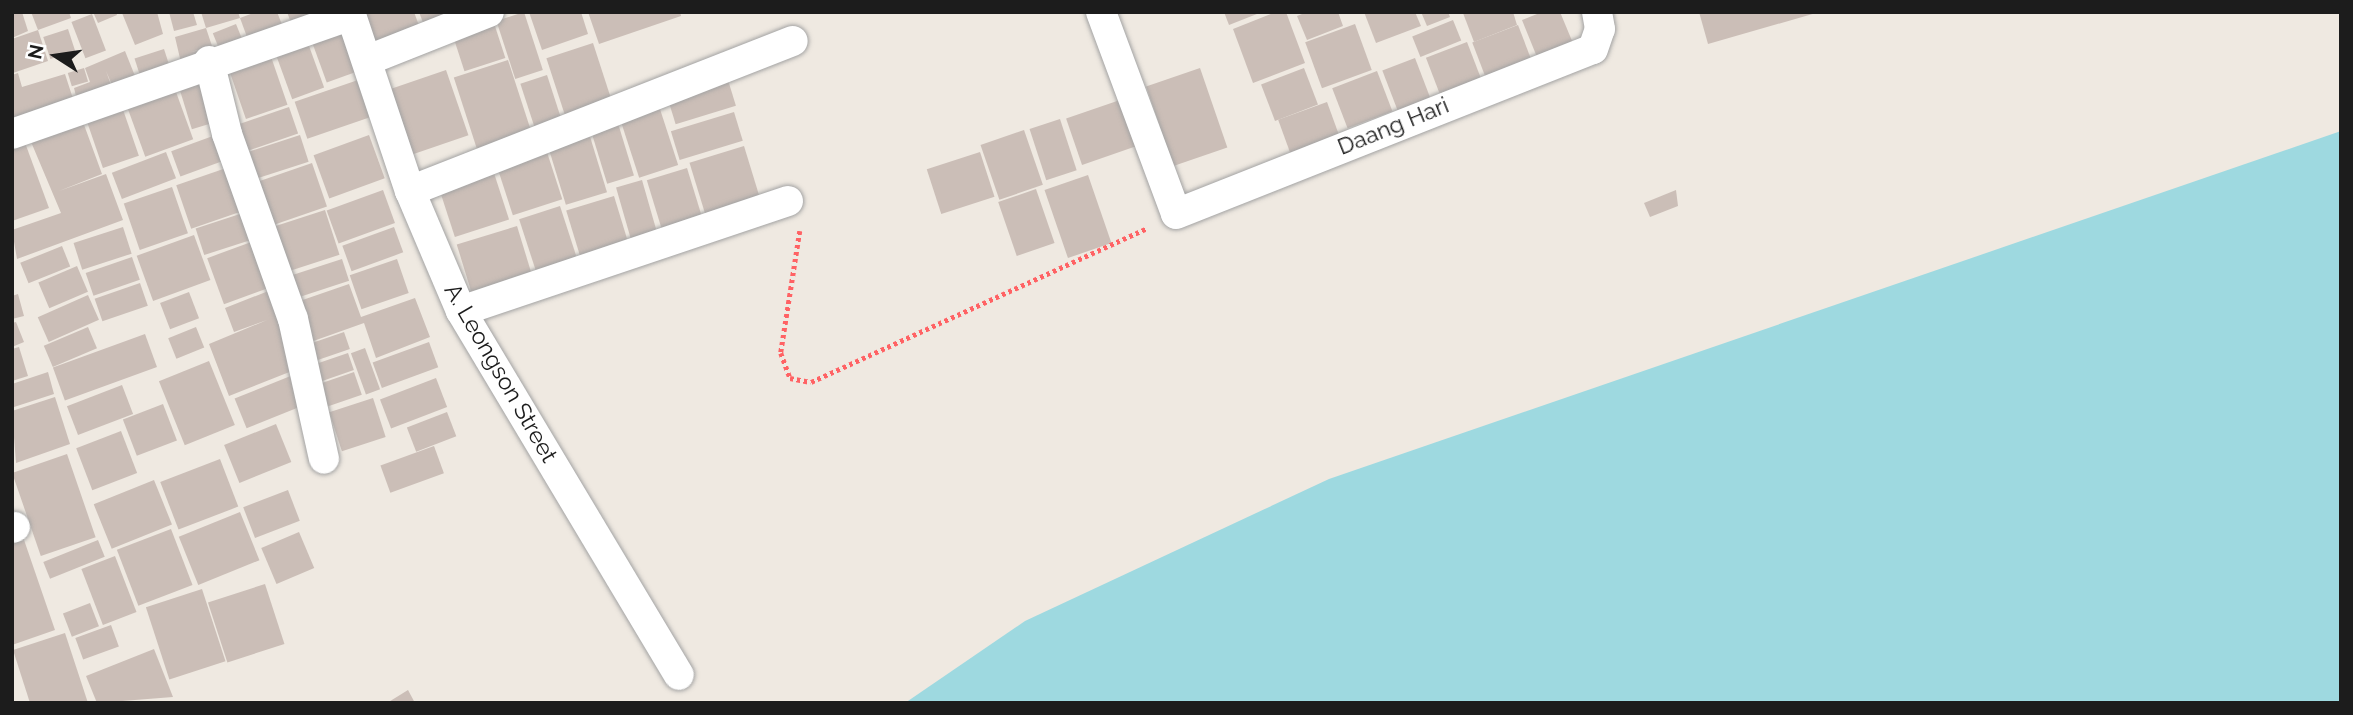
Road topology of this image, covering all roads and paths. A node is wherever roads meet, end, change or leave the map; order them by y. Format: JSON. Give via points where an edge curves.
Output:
{"nodes":[{"id":1,"x":489,"y":12,"type":"edge"},
{"id":2,"x":1101,"y":12,"type":"edge"},
{"id":3,"x":350,"y":14,"type":"edge"},
{"id":4,"x":1598,"y":21,"type":"edge"},
{"id":5,"x":793,"y":41,"type":"dead end"},
{"id":6,"x":368,"y":60,"type":"junction"},
{"id":7,"x":209,"y":61,"type":"junction"},
{"id":8,"x":12,"y":134,"type":"edge"},
{"id":9,"x":411,"y":191,"type":"junction"},
{"id":10,"x":788,"y":201,"type":"joint"},
{"id":11,"x":1176,"y":214,"type":"junction"},
{"id":12,"x":461,"y":311,"type":"junction"},
{"id":13,"x":324,"y":458,"type":"dead end"},
{"id":14,"x":679,"y":675,"type":"dead end"}],
"edges":[{"from":1,"to":6,"type":"street"},
{"from":2,"to":11,"type":"street"},
{"from":3,"to":6,"type":"street","name":"A. Leongson Street"},
{"from":3,"to":7,"type":"street"},
{"from":4,"to":11,"type":"street","name":"Daang Hari","via":[[1593,49]]},
{"from":5,"to":9,"type":"street"},
{"from":6,"to":9,"type":"street","name":"A. Leongson Street"},
{"from":7,"to":8,"type":"street"},
{"from":7,"to":13,"type":"street","via":[[227,134],[293,319]]},
{"from":9,"to":12,"type":"street","name":"A. Leongson Street"},
{"from":10,"to":11,"type":"path","via":[[802,215],[781,354],[790,378],[811,382]]},
{"from":10,"to":12,"type":"street"},
{"from":12,"to":14,"type":"street","name":"A. Leongson Street"}]}
